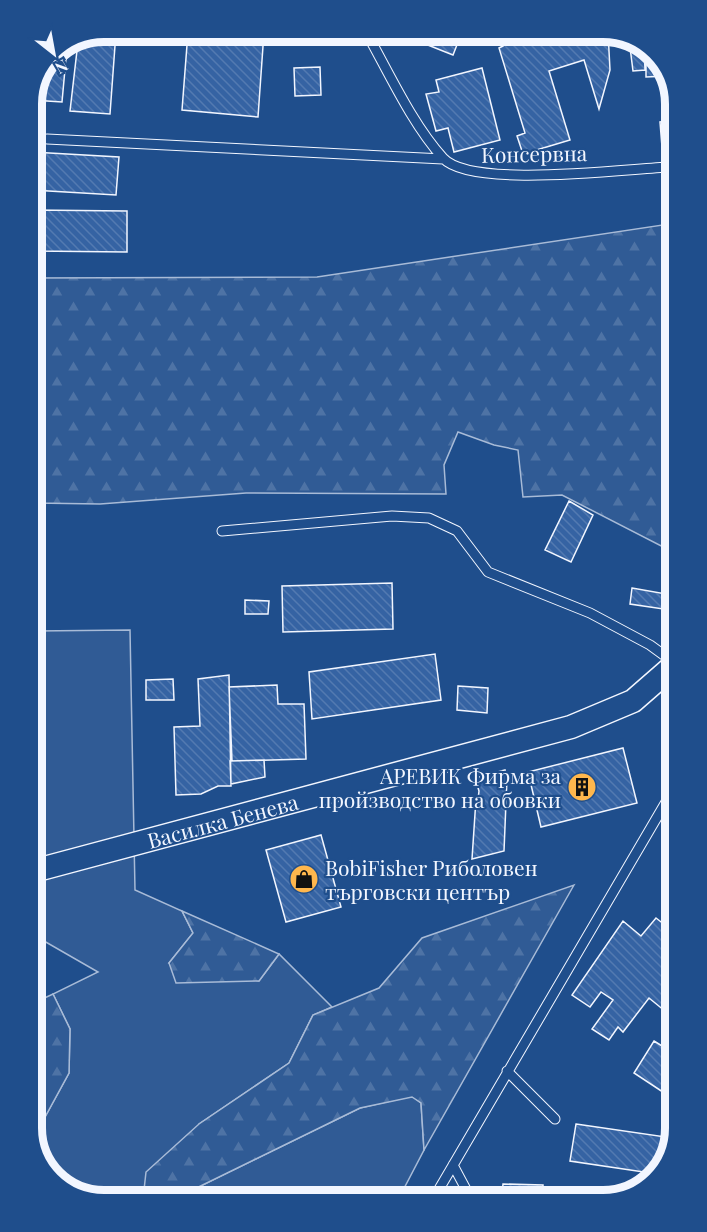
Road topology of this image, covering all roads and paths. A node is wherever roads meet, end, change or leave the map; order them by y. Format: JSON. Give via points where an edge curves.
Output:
{"nodes":[{"id":1,"x":372,"y":42,"type":"edge"},
{"id":2,"x":47,"y":139,"type":"dead end"},
{"id":3,"x":443,"y":159,"type":"junction"},
{"id":4,"x":665,"y":166,"type":"edge"},
{"id":5,"x":222,"y":531,"type":"dead end"},
{"id":6,"x":665,"y":656,"type":"edge"},
{"id":7,"x":665,"y":673,"type":"edge"},
{"id":8,"x":665,"y":804,"type":"edge"},
{"id":9,"x":42,"y":869,"type":"edge"},
{"id":10,"x":507,"y":1071,"type":"junction"},
{"id":11,"x":555,"y":1119,"type":"dead end"},
{"id":12,"x":453,"y":1165,"type":"junction"},
{"id":13,"x":438,"y":1190,"type":"edge"},
{"id":14,"x":466,"y":1190,"type":"edge"}],
"edges":[{"from":1,"to":3,"type":"lane","via":[[404,101]]},
{"from":2,"to":3,"type":"lane"},
{"from":3,"to":4,"type":"lane","name":"Консервна","via":[[471,172],[514,176]]},
{"from":5,"to":6,"type":"lane","via":[[392,516],[429,518],[457,531],[488,572],[590,613]]},
{"from":7,"to":9,"type":"street","name":"Василка Бенева","via":[[633,701],[571,727]]},
{"from":8,"to":10,"type":"lane"},
{"from":10,"to":11,"type":"lane"},
{"from":10,"to":12,"type":"lane"},
{"from":12,"to":13,"type":"lane"},
{"from":12,"to":14,"type":"lane"}]}
